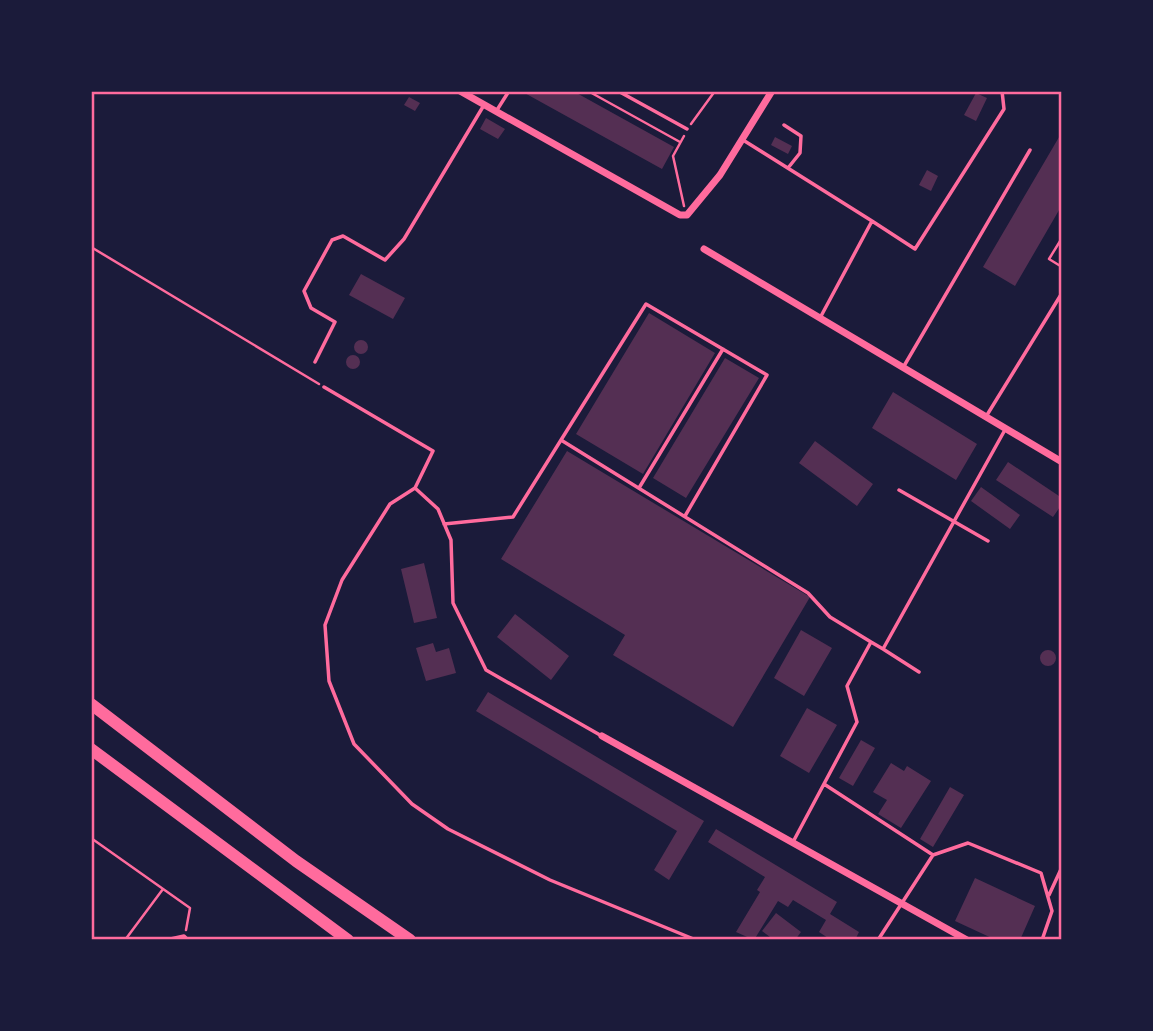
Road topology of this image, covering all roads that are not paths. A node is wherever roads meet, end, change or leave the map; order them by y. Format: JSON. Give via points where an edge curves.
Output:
{"nodes":[{"id":1,"x":460,"y":91,"type":"edge"},
{"id":2,"x":509,"y":91,"type":"edge"},
{"id":3,"x":618,"y":91,"type":"edge"},
{"id":4,"x":772,"y":91,"type":"edge"},
{"id":5,"x":1002,"y":91,"type":"edge"},
{"id":6,"x":484,"y":105,"type":"junction"},
{"id":7,"x":496,"y":112,"type":"junction"},
{"id":8,"x":784,"y":125,"type":"dead end"},
{"id":9,"x":687,"y":129,"type":"road end"},
{"id":10,"x":742,"y":139,"type":"junction"},
{"id":11,"x":1030,"y":150,"type":"dead end"},
{"id":12,"x":788,"y":168,"type":"junction"},
{"id":13,"x":872,"y":221,"type":"junction"},
{"id":14,"x":704,"y":249,"type":"dead end"},
{"id":15,"x":1062,"y":293,"type":"edge"},
{"id":16,"x":821,"y":318,"type":"junction"},
{"id":17,"x":723,"y":349,"type":"junction"},
{"id":18,"x":315,"y":362,"type":"dead end"},
{"id":19,"x":904,"y":366,"type":"junction"},
{"id":20,"x":324,"y":387,"type":"road end"},
{"id":21,"x":987,"y":415,"type":"junction"},
{"id":22,"x":1007,"y":427,"type":"junction"},
{"id":23,"x":561,"y":440,"type":"junction"},
{"id":24,"x":1062,"y":462,"type":"edge"},
{"id":25,"x":415,"y":488,"type":"junction"},
{"id":26,"x":639,"y":488,"type":"junction"},
{"id":27,"x":899,"y":490,"type":"dead end"},
{"id":28,"x":685,"y":516,"type":"junction"},
{"id":29,"x":954,"y":521,"type":"junction"},
{"id":30,"x":444,"y":524,"type":"junction"},
{"id":31,"x":988,"y":541,"type":"dead end"},
{"id":32,"x":871,"y":642,"type":"junction"},
{"id":33,"x":883,"y":649,"type":"junction"},
{"id":34,"x":919,"y":672,"type":"dead end"},
{"id":35,"x":91,"y":704,"type":"edge"},
{"id":36,"x":602,"y":736,"type":"joint"},
{"id":37,"x":91,"y":749,"type":"edge"},
{"id":38,"x":824,"y":784,"type":"junction"},
{"id":39,"x":792,"y":844,"type":"junction"},
{"id":40,"x":933,"y":855,"type":"junction"},
{"id":41,"x":1062,"y":867,"type":"edge"},
{"id":42,"x":1048,"y":897,"type":"junction"},
{"id":43,"x":900,"y":905,"type":"junction"},
{"id":44,"x":186,"y":938,"type":"edge"},
{"id":45,"x":166,"y":940,"type":"edge"},
{"id":46,"x":348,"y":940,"type":"edge"},
{"id":47,"x":410,"y":940,"type":"edge"},
{"id":48,"x":696,"y":940,"type":"edge"},
{"id":49,"x":878,"y":940,"type":"edge"},
{"id":50,"x":967,"y":940,"type":"edge"},
{"id":51,"x":1042,"y":940,"type":"edge"}],
"edges":[{"from":1,"to":6,"type":"street"},
{"from":2,"to":7,"type":"lane"},
{"from":3,"to":9,"type":"lane"},
{"from":4,"to":10,"type":"street"},
{"from":5,"to":13,"type":"lane","via":[[1004,109],[915,249]]},
{"from":6,"to":7,"type":"street"},
{"from":6,"to":18,"type":"lane","via":[[404,239],[385,260],[343,236],[332,240],[304,291],[311,308],[335,322]]},
{"from":7,"to":10,"type":"street","via":[[680,215],[687,215],[720,175]]},
{"from":8,"to":12,"type":"lane","via":[[801,136],[800,153]]},
{"from":10,"to":12,"type":"lane"},
{"from":11,"to":19,"type":"lane"},
{"from":12,"to":13,"type":"lane"},
{"from":13,"to":16,"type":"lane"},
{"from":14,"to":16,"type":"street"},
{"from":15,"to":21,"type":"lane"},
{"from":16,"to":19,"type":"street"},
{"from":17,"to":23,"type":"lane","via":[[646,304]]},
{"from":17,"to":26,"type":"lane"},
{"from":17,"to":28,"type":"lane","via":[[767,375]]},
{"from":19,"to":21,"type":"street"},
{"from":20,"to":25,"type":"lane","via":[[433,451]]},
{"from":21,"to":22,"type":"street"},
{"from":22,"to":24,"type":"street"},
{"from":22,"to":29,"type":"lane"},
{"from":23,"to":26,"type":"lane"},
{"from":23,"to":30,"type":"lane","via":[[513,517]]},
{"from":25,"to":30,"type":"lane","via":[[438,509]]},
{"from":25,"to":48,"type":"lane","via":[[390,504],[342,580],[325,625],[329,681],[354,744],[412,804],[448,829],[550,880]]},
{"from":26,"to":28,"type":"lane"},
{"from":27,"to":29,"type":"lane"},
{"from":28,"to":32,"type":"lane","via":[[808,593],[830,617]]},
{"from":29,"to":31,"type":"lane"},
{"from":29,"to":33,"type":"lane"},
{"from":30,"to":36,"type":"lane","via":[[451,540],[453,603],[486,670]]},
{"from":32,"to":33,"type":"lane"},
{"from":32,"to":38,"type":"lane","via":[[847,686],[857,722]]},
{"from":33,"to":34,"type":"lane"},
{"from":35,"to":47,"type":"highway","via":[[296,861]]},
{"from":36,"to":39,"type":"street"},
{"from":37,"to":46,"type":"highway"},
{"from":38,"to":39,"type":"lane"},
{"from":38,"to":40,"type":"lane"},
{"from":39,"to":43,"type":"street"},
{"from":40,"to":42,"type":"lane","via":[[968,843],[1041,873]]},
{"from":40,"to":43,"type":"lane"},
{"from":41,"to":42,"type":"lane"},
{"from":42,"to":51,"type":"lane","via":[[1052,911]]},
{"from":43,"to":49,"type":"lane"},
{"from":43,"to":50,"type":"street"},
{"from":44,"to":45,"type":"lane"}]}
